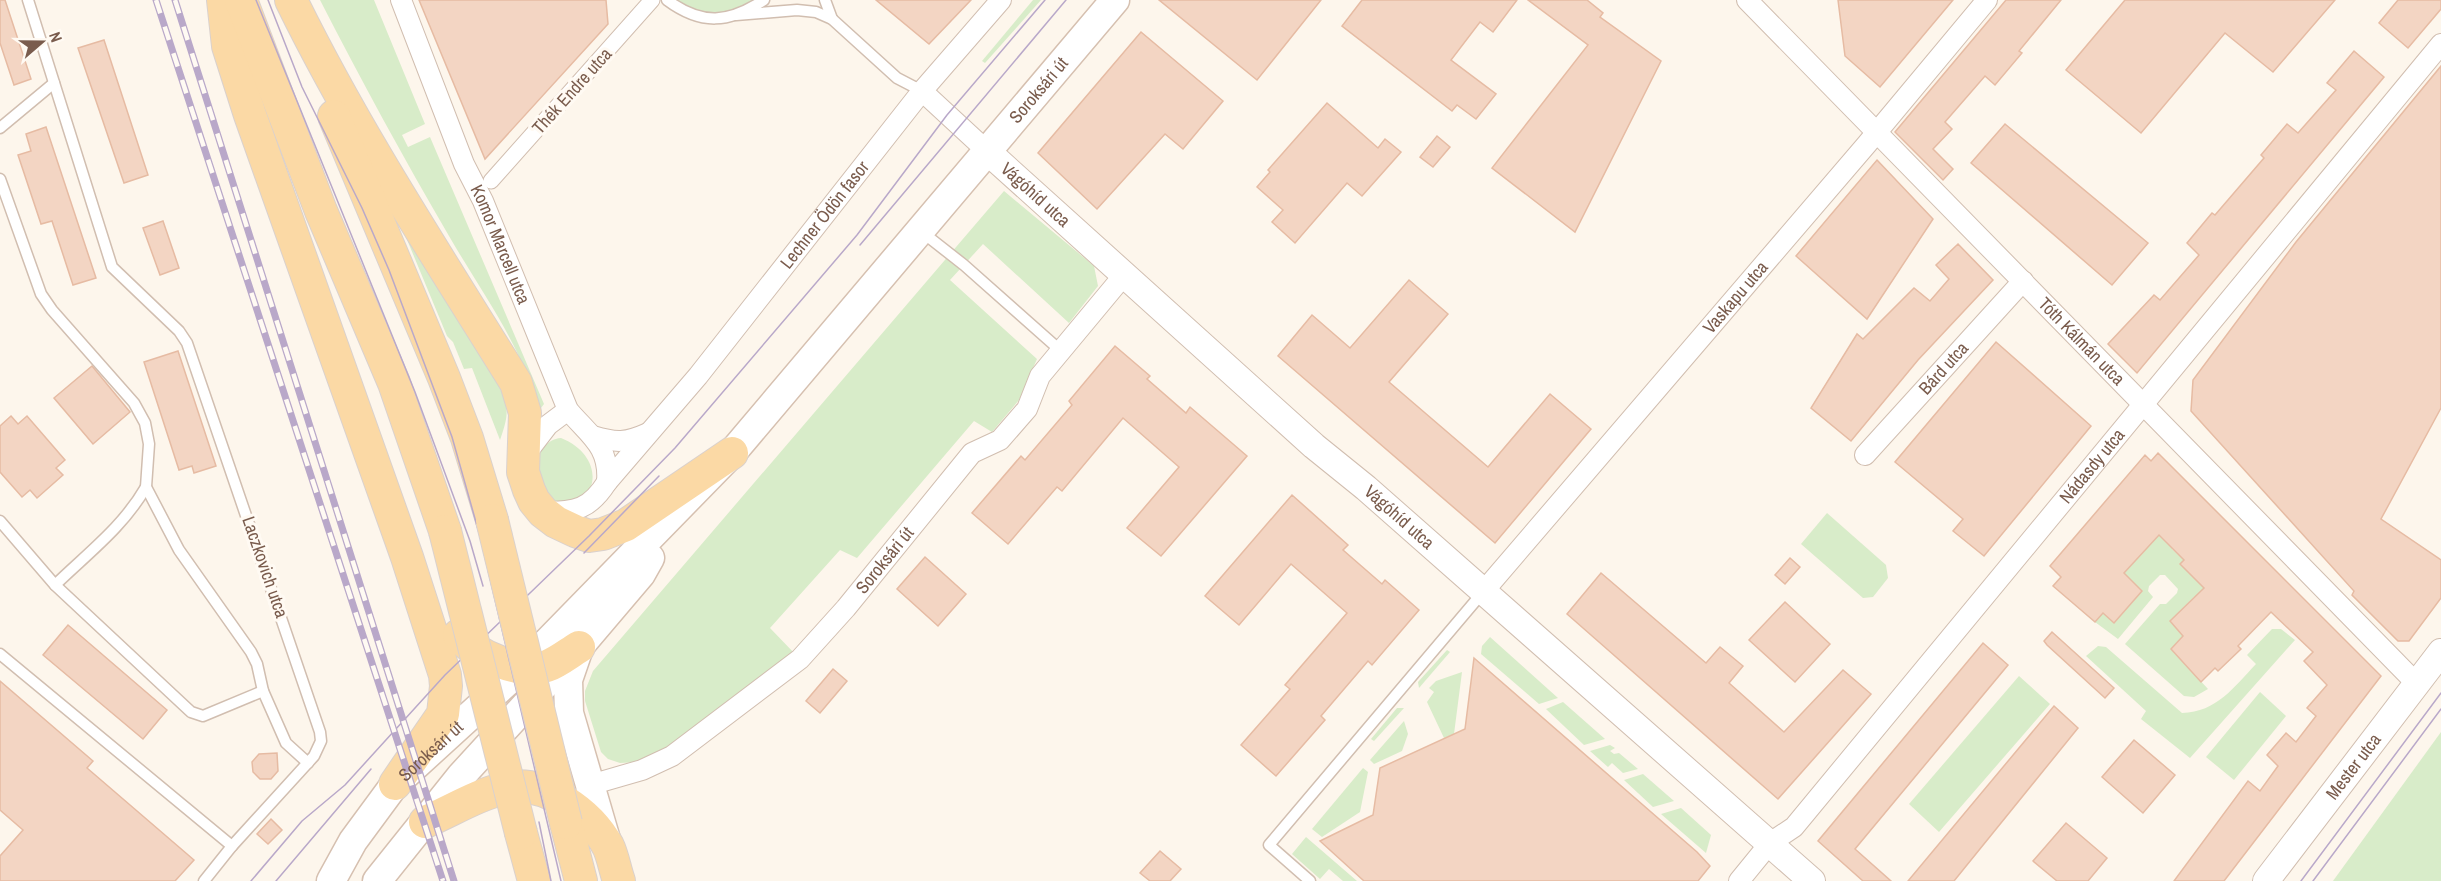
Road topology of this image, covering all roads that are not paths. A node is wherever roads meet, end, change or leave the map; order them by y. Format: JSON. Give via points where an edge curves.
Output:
{"nodes":[{"id":1,"x":28,"y":0,"type":"edge"},
{"id":2,"x":223,"y":0,"type":"edge"},
{"id":3,"x":241,"y":0,"type":"edge"},
{"id":4,"x":289,"y":0,"type":"edge"},
{"id":5,"x":401,"y":0,"type":"edge"},
{"id":6,"x":652,"y":0,"type":"edge"},
{"id":7,"x":667,"y":0,"type":"edge"},
{"id":8,"x":764,"y":0,"type":"edge"},
{"id":9,"x":825,"y":0,"type":"edge"},
{"id":10,"x":1001,"y":0,"type":"edge"},
{"id":11,"x":1115,"y":0,"type":"edge"},
{"id":12,"x":1747,"y":0,"type":"edge"},
{"id":13,"x":1987,"y":0,"type":"edge"},
{"id":14,"x":736,"y":15,"type":"junction"},
{"id":15,"x":832,"y":19,"type":"junction"},
{"id":16,"x":2441,"y":44,"type":"edge"},
{"id":17,"x":54,"y":83,"type":"junction"},
{"id":18,"x":922,"y":91,"type":"junction"},
{"id":19,"x":0,"y":128,"type":"edge"},
{"id":20,"x":1877,"y":133,"type":"junction"},
{"id":21,"x":988,"y":152,"type":"junction"},
{"id":22,"x":0,"y":179,"type":"edge"},
{"id":23,"x":491,"y":181,"type":"dead end"},
{"id":24,"x":921,"y":231,"type":"junction"},
{"id":25,"x":1124,"y":275,"type":"junction"},
{"id":26,"x":2023,"y":281,"type":"junction"},
{"id":27,"x":1061,"y":351,"type":"junction"},
{"id":28,"x":2144,"y":405,"type":"junction"},
{"id":29,"x":568,"y":410,"type":"junction"},
{"id":30,"x":651,"y":431,"type":"junction"},
{"id":31,"x":593,"y":436,"type":"junction"},
{"id":32,"x":732,"y":453,"type":"junction"},
{"id":33,"x":1865,"y":455,"type":"dead end"},
{"id":34,"x":523,"y":458,"type":"junction"},
{"id":35,"x":607,"y":482,"type":"junction"},
{"id":36,"x":146,"y":487,"type":"junction"},
{"id":37,"x":679,"y":509,"type":"junction"},
{"id":38,"x":543,"y":512,"type":"junction"},
{"id":39,"x":0,"y":521,"type":"edge"},
{"id":40,"x":407,"y":557,"type":"junction"},
{"id":41,"x":55,"y":585,"type":"junction"},
{"id":42,"x":1483,"y":592,"type":"junction"},
{"id":43,"x":579,"y":647,"type":"junction"},
{"id":44,"x":2441,"y":652,"type":"edge"},
{"id":45,"x":0,"y":654,"type":"edge"},
{"id":46,"x":522,"y":668,"type":"junction"},
{"id":47,"x":2417,"y":684,"type":"junction"},
{"id":48,"x":262,"y":691,"type":"junction"},
{"id":49,"x":308,"y":763,"type":"junction"},
{"id":50,"x":598,"y":783,"type":"junction"},
{"id":51,"x":395,"y":784,"type":"junction"},
{"id":52,"x":425,"y":822,"type":"junction"},
{"id":53,"x":1770,"y":843,"type":"junction"},
{"id":54,"x":607,"y":845,"type":"junction"},
{"id":55,"x":232,"y":846,"type":"junction"},
{"id":56,"x":204,"y":881,"type":"edge"},
{"id":57,"x":331,"y":881,"type":"edge"},
{"id":58,"x":377,"y":881,"type":"edge"},
{"id":59,"x":534,"y":881,"type":"edge"},
{"id":60,"x":580,"y":881,"type":"edge"},
{"id":61,"x":619,"y":881,"type":"edge"},
{"id":62,"x":1310,"y":881,"type":"edge"},
{"id":63,"x":1738,"y":881,"type":"edge"},
{"id":64,"x":1812,"y":881,"type":"edge"},
{"id":65,"x":2266,"y":881,"type":"edge"}],
"edges":[{"from":1,"to":17,"type":"lane","name":"Laczkovich utca"},
{"from":2,"to":40,"type":"main road","via":[[228,46],[250,115]]},
{"from":3,"to":59,"type":"main road","bridge":true,"via":[[321,211],[394,383],[445,531]]},
{"from":4,"to":34,"type":"main road","via":[[394,188],[516,382],[525,413]]},
{"from":4,"to":60,"type":"main road","bridge":true,"via":[[467,438],[492,520]]},
{"from":5,"to":29,"type":"street","name":"Komor Marcell utca","via":[[464,164],[483,201]]},
{"from":6,"to":23,"type":"street","name":"Thék Endre utca"},
{"from":7,"to":14,"type":"lane","via":[[700,17]]},
{"from":8,"to":14,"type":"lane"},
{"from":9,"to":15,"type":"lane"},
{"from":10,"to":18,"type":"street","name":"Lechner Ödön fasor"},
{"from":11,"to":21,"type":"main road","name":"Soroksári út"},
{"from":12,"to":20,"type":"street","name":"Tóth Kálmán utca"},
{"from":13,"to":20,"type":"street","name":"Vaskapu utca"},
{"from":14,"to":15,"type":"lane","via":[[797,10]]},
{"from":15,"to":18,"type":"lane","via":[[897,78]]},
{"from":16,"to":28,"type":"street","name":"Nádasdy utca"},
{"from":17,"to":19,"type":"lane"},
{"from":17,"to":49,"type":"lane","name":"Laczkovich utca","via":[[112,267],[188,343],[320,732],[319,749]]},
{"from":18,"to":21,"type":"street"},
{"from":18,"to":30,"type":"street","name":"Lechner Ödön fasor"},
{"from":20,"to":26,"type":"street","name":"Tóth Kálmán utca"},
{"from":20,"to":42,"type":"street","name":"Vaskapu utca"},
{"from":21,"to":24,"type":"main road","name":"Soroksári út"},
{"from":21,"to":25,"type":"street","name":"Vágóhíd utca"},
{"from":22,"to":36,"type":"lane","via":[[41,294],[135,403],[145,423],[149,444]]},
{"from":24,"to":27,"type":"lane"},
{"from":24,"to":32,"type":"main road","name":"Soroksári út"},
{"from":25,"to":27,"type":"street","name":"Soroksári út"},
{"from":25,"to":42,"type":"street","name":"Vágóhíd utca"},
{"from":26,"to":28,"type":"street","name":"Tóth Kálmán utca"},
{"from":26,"to":33,"type":"street","name":"Bárd utca"},
{"from":27,"to":50,"type":"street","name":"Soroksári út","via":[[1040,376],[1027,409],[1000,440],[972,453],[800,659],[672,756]]},
{"from":28,"to":47,"type":"street","name":"Tóth Kálmán utca"},
{"from":28,"to":53,"type":"street","name":"Nádasdy utca","via":[[1794,827]]},
{"from":29,"to":31,"type":"street","name":"Komor Marcell utca"},
{"from":29,"to":34,"type":"street","via":[[548,425]]},
{"from":30,"to":31,"type":"street","name":"Lechner Ödön fasor","via":[[629,441]]},
{"from":30,"to":35,"type":"street","name":"Lechner Ödön fasor"},
{"from":31,"to":35,"type":"street","name":"Komor Marcell utca","via":[[606,460]]},
{"from":32,"to":37,"type":"main road","name":"Soroksári út"},
{"from":32,"to":38,"type":"main road","via":[[626,525],[603,534],[589,536],[575,531]]},
{"from":34,"to":38,"type":"main road","via":[[528,490]]},
{"from":35,"to":38,"type":"street","name":"Lechner Ödön fasor","via":[[585,506],[568,512]]},
{"from":36,"to":41,"type":"lane","via":[[134,508],[109,536]]},
{"from":36,"to":48,"type":"lane","via":[[179,550],[251,652]]},
{"from":37,"to":43,"type":"main road","name":"Soroksári út","via":[[641,574]]},
{"from":37,"to":46,"type":"main road","name":"Soroksári út"},
{"from":39,"to":41,"type":"lane"},
{"from":40,"to":46,"type":"main road","via":[[462,639],[492,660]]},
{"from":40,"to":51,"type":"main road","via":[[435,639],[446,686],[443,714]]},
{"from":41,"to":48,"type":"lane","via":[[191,712],[203,716]]},
{"from":42,"to":53,"type":"street","name":"Vágóhíd utca"},
{"from":42,"to":62,"type":"lane","via":[[1269,845]]},
{"from":43,"to":46,"type":"main road","via":[[547,666]]},
{"from":43,"to":50,"type":"main road","via":[[568,680],[569,713]]},
{"from":43,"to":52,"type":"main road","name":"Soroksári út","via":[[461,776]]},
{"from":44,"to":47,"type":"street","name":"Mester utca"},
{"from":45,"to":55,"type":"lane"},
{"from":46,"to":51,"type":"main road","name":"Soroksári út"},
{"from":47,"to":65,"type":"street","name":"Mester utca"},
{"from":48,"to":49,"type":"lane","via":[[286,742]]},
{"from":49,"to":55,"type":"lane","name":"Laczkovich utca"},
{"from":50,"to":54,"type":"main road"},
{"from":51,"to":57,"type":"main road","name":"Soroksári út","via":[[353,841]]},
{"from":52,"to":54,"type":"main road","via":[[490,793],[526,786],[559,797],[580,812]]},
{"from":52,"to":58,"type":"main road","name":"Soroksári út"},
{"from":53,"to":63,"type":"street","name":"Nádasdy utca"},
{"from":53,"to":64,"type":"street","name":"Vágóhíd utca"},
{"from":54,"to":61,"type":"main road"},
{"from":55,"to":56,"type":"lane","name":"Laczkovich utca"}]}
